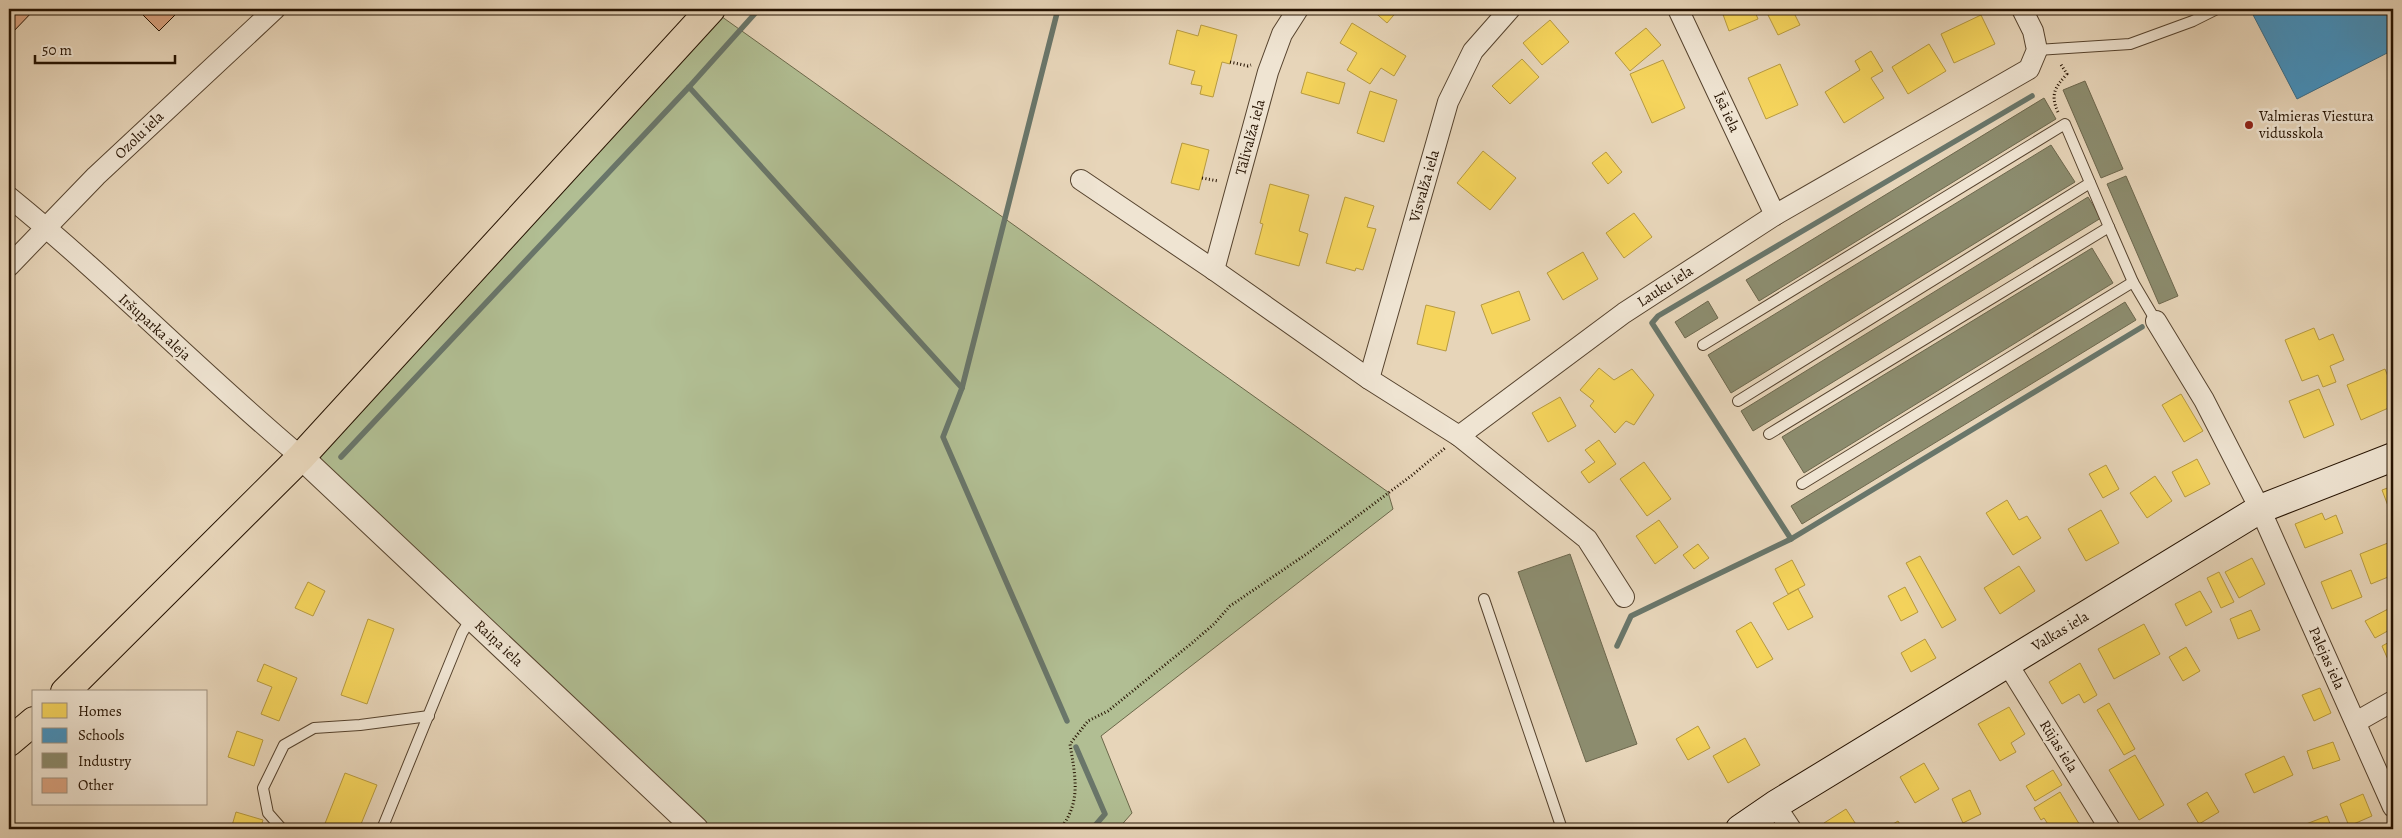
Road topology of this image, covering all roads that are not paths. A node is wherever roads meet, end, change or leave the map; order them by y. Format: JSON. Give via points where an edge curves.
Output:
{"nodes":[{"id":1,"x":275,"y":9,"type":"edge"},
{"id":2,"x":711,"y":9,"type":"edge"},
{"id":3,"x":1298,"y":9,"type":"edge"},
{"id":4,"x":1510,"y":9,"type":"edge"},
{"id":5,"x":1678,"y":9,"type":"edge"},
{"id":6,"x":2022,"y":9,"type":"edge"},
{"id":7,"x":2216,"y":9,"type":"edge"},
{"id":8,"x":2037,"y":50,"type":"junction"},
{"id":9,"x":1081,"y":180,"type":"dead end"},
{"id":10,"x":2090,"y":183,"type":"junction"},
{"id":11,"x":9,"y":196,"type":"edge"},
{"id":12,"x":1775,"y":215,"type":"junction"},
{"id":13,"x":2109,"y":227,"type":"junction"},
{"id":14,"x":47,"y":228,"type":"junction"},
{"id":15,"x":9,"y":266,"type":"edge"},
{"id":16,"x":1214,"y":270,"type":"junction"},
{"id":17,"x":2133,"y":282,"type":"junction"},
{"id":18,"x":2156,"y":321,"type":"joint"},
{"id":19,"x":1703,"y":345,"type":"dead end"},
{"id":20,"x":1370,"y":379,"type":"junction"},
{"id":21,"x":1738,"y":402,"type":"dead end"},
{"id":22,"x":1769,"y":434,"type":"dead end"},
{"id":23,"x":1459,"y":436,"type":"junction"},
{"id":24,"x":301,"y":457,"type":"junction"},
{"id":25,"x":2393,"y":457,"type":"edge"},
{"id":26,"x":1802,"y":484,"type":"dead end"},
{"id":27,"x":2260,"y":509,"type":"junction"},
{"id":28,"x":1624,"y":597,"type":"dead end"},
{"id":29,"x":1484,"y":599,"type":"dead end"},
{"id":30,"x":472,"y":617,"type":"junction"},
{"id":31,"x":2007,"y":663,"type":"junction"},
{"id":32,"x":67,"y":690,"type":"edge"},
{"id":33,"x":2393,"y":701,"type":"edge"},
{"id":34,"x":428,"y":716,"type":"junction"},
{"id":35,"x":2356,"y":722,"type":"junction"},
{"id":36,"x":32,"y":723,"type":"edge"},
{"id":37,"x":9,"y":742,"type":"edge"},
{"id":38,"x":1775,"y":804,"type":"junction"},
{"id":39,"x":2393,"y":807,"type":"edge"},
{"id":40,"x":282,"y":829,"type":"edge"},
{"id":41,"x":382,"y":829,"type":"edge"},
{"id":42,"x":696,"y":829,"type":"edge"},
{"id":43,"x":1562,"y":829,"type":"edge"},
{"id":44,"x":1740,"y":829,"type":"edge"},
{"id":45,"x":1791,"y":829,"type":"edge"},
{"id":46,"x":2110,"y":829,"type":"edge"}],
"edges":[{"from":1,"to":14,"type":"street","name":"Ozolu iela","via":[[110,163]]},
{"from":2,"to":24,"type":"highway"},
{"from":3,"to":16,"type":"street","name":"Tālivalža iela","via":[[1282,34],[1268,72]]},
{"from":4,"to":20,"type":"street","name":"Visvalža iela","via":[[1473,51],[1448,102]]},
{"from":5,"to":12,"type":"street","name":"Īsā iela"},
{"from":6,"to":8,"type":"street","via":[[2033,31]]},
{"from":7,"to":8,"type":"lane","via":[[2130,44]]},
{"from":8,"to":12,"type":"street","name":"Lauku iela","via":[[2029,69]]},
{"from":9,"to":16,"type":"street"},
{"from":10,"to":13,"type":"lane"},
{"from":10,"to":19,"type":"lane","via":[[2065,124]]},
{"from":10,"to":21,"type":"lane"},
{"from":11,"to":14,"type":"street","name":"Iršuparka aleja"},
{"from":12,"to":23,"type":"street","name":"Lauku iela","via":[[1624,313]]},
{"from":13,"to":17,"type":"lane"},
{"from":13,"to":22,"type":"lane"},
{"from":14,"to":15,"type":"street","name":"Ozolu iela"},
{"from":14,"to":24,"type":"street","name":"Iršuparka aleja"},
{"from":16,"to":20,"type":"street"},
{"from":17,"to":18,"type":"lane"},
{"from":17,"to":26,"type":"lane"},
{"from":18,"to":27,"type":"street","name":"Palejas iela","via":[[2204,400]]},
{"from":20,"to":23,"type":"street"},
{"from":23,"to":28,"type":"street","via":[[1587,539]]},
{"from":24,"to":30,"type":"street","name":"Raiņa iela"},
{"from":24,"to":32,"type":"highway"},
{"from":25,"to":27,"type":"main road","name":"Valkas iela"},
{"from":27,"to":31,"type":"main road","name":"Valkas iela"},
{"from":27,"to":35,"type":"street","name":"Palejas iela"},
{"from":29,"to":43,"type":"lane"},
{"from":30,"to":34,"type":"lane","via":[[462,633]]},
{"from":30,"to":42,"type":"street","name":"Raiņa iela"},
{"from":31,"to":38,"type":"main road","name":"Valkas iela"},
{"from":31,"to":46,"type":"street","name":"Rūjas iela"},
{"from":33,"to":35,"type":"street"},
{"from":34,"to":40,"type":"lane","via":[[314,728],[284,744],[263,788],[268,812]]},
{"from":34,"to":41,"type":"lane"},
{"from":35,"to":39,"type":"street","name":"Palejas iela"},
{"from":36,"to":37,"type":"highway"},
{"from":38,"to":44,"type":"main road","name":"Valkas iela"},
{"from":38,"to":45,"type":"street"}]}
